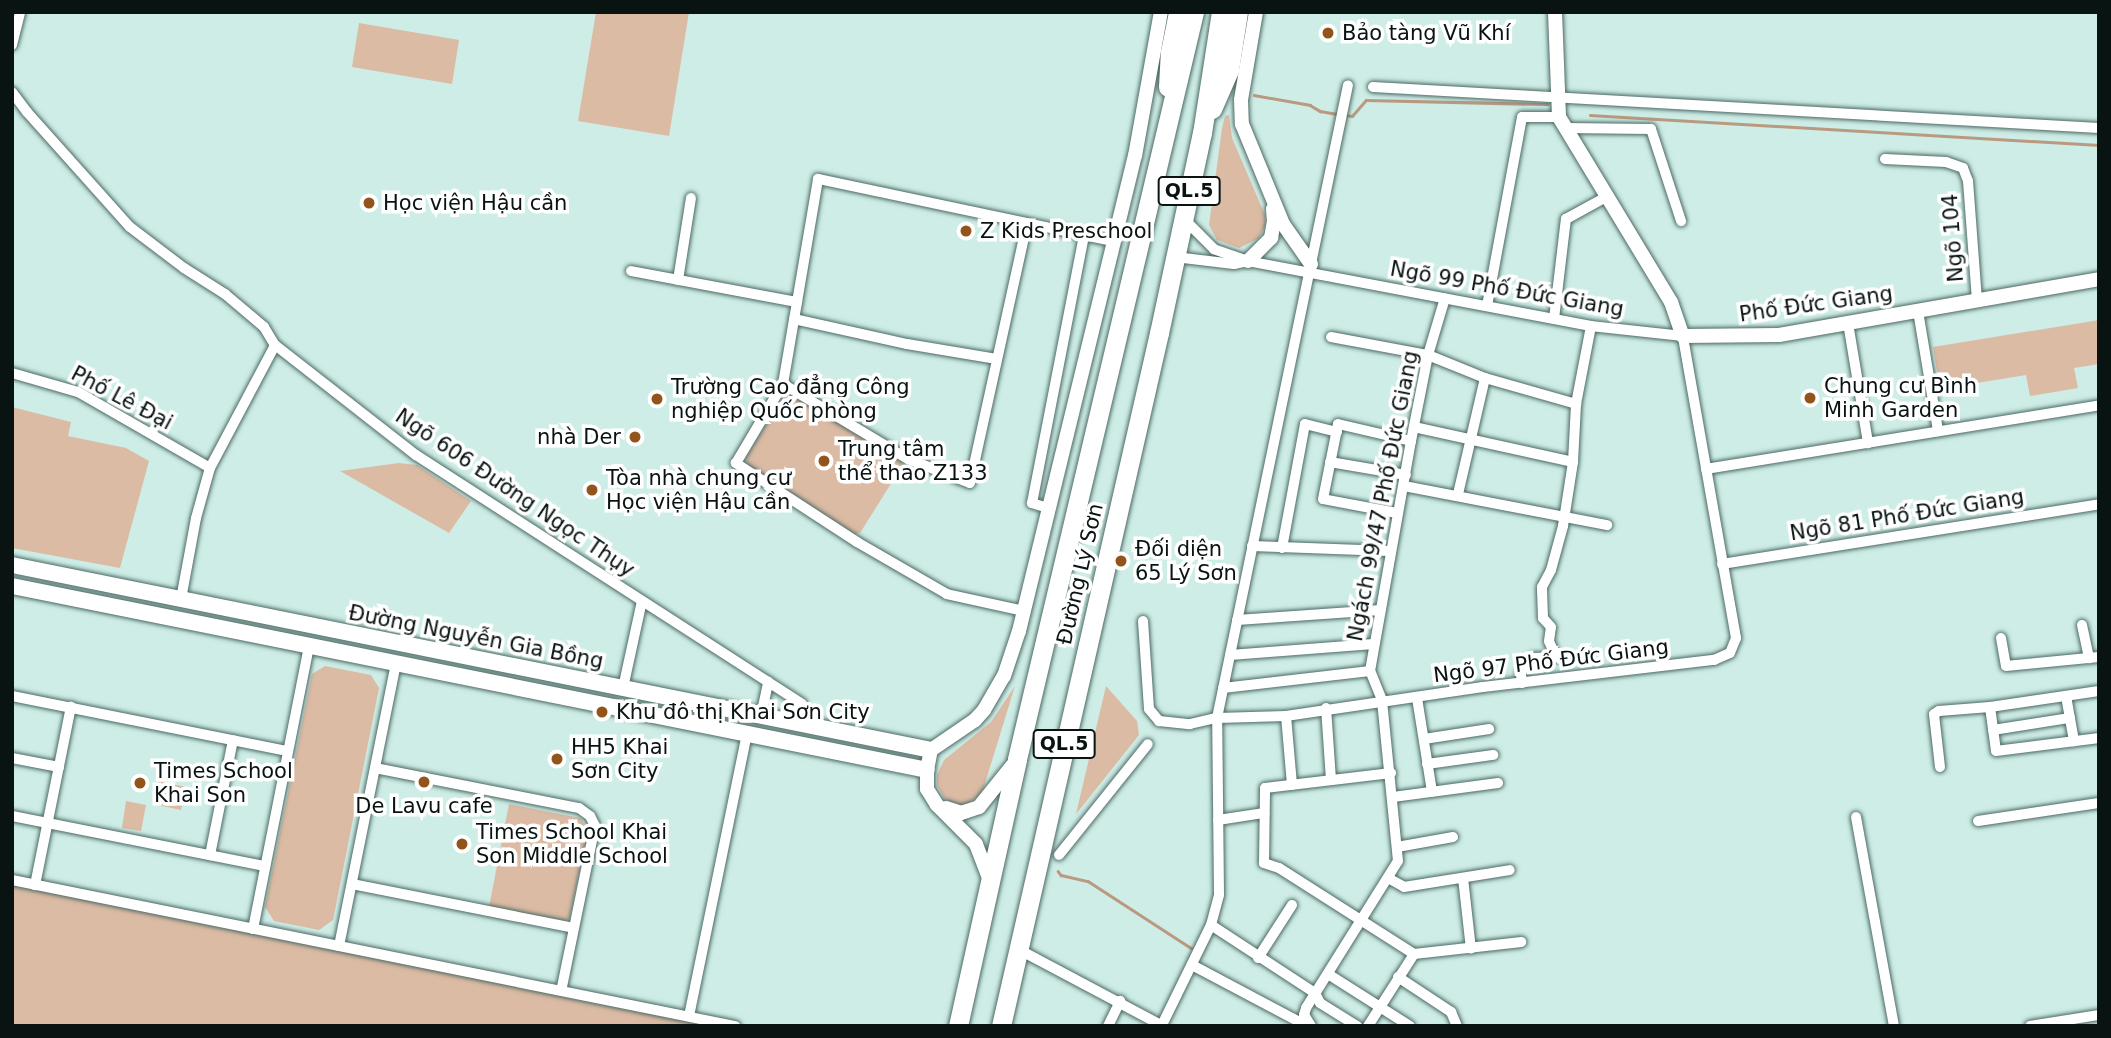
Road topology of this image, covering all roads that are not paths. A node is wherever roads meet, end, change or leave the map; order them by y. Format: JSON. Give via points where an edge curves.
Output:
{"nodes":[{"id":1,"x":20,"y":12,"type":"edge"},
{"id":2,"x":1161,"y":12,"type":"edge"},
{"id":3,"x":1178,"y":12,"type":"edge"},
{"id":4,"x":1194,"y":12,"type":"edge"},
{"id":5,"x":1221,"y":12,"type":"edge"},
{"id":6,"x":1238,"y":12,"type":"edge"},
{"id":7,"x":1256,"y":12,"type":"edge"},
{"id":8,"x":1555,"y":12,"type":"edge"},
{"id":9,"x":12,"y":45,"type":"edge"},
{"id":10,"x":1348,"y":85,"type":"dead end"},
{"id":11,"x":1373,"y":87,"type":"dead end"},
{"id":12,"x":12,"y":92,"type":"edge"},
{"id":13,"x":1556,"y":97,"type":"junction"},
{"id":14,"x":1562,"y":122,"type":"junction"},
{"id":15,"x":1166,"y":128,"type":"junction"},
{"id":16,"x":2099,"y":128,"type":"edge"},
{"id":17,"x":1202,"y":133,"type":"junction"},
{"id":18,"x":1885,"y":159,"type":"dead end"},
{"id":19,"x":1261,"y":174,"type":"junction"},
{"id":20,"x":1606,"y":197,"type":"junction"},
{"id":21,"x":691,"y":198,"type":"dead end"},
{"id":22,"x":1183,"y":218,"type":"junction"},
{"id":23,"x":1681,"y":221,"type":"dead end"},
{"id":24,"x":1027,"y":224,"type":"junction"},
{"id":25,"x":1084,"y":236,"type":"junction"},
{"id":26,"x":1113,"y":241,"type":"junction"},
{"id":27,"x":1175,"y":257,"type":"junction"},
{"id":28,"x":1248,"y":261,"type":"junction"},
{"id":29,"x":1310,"y":268,"type":"junction"},
{"id":30,"x":631,"y":271,"type":"dead end"},
{"id":31,"x":2099,"y":279,"type":"edge"},
{"id":32,"x":678,"y":280,"type":"junction"},
{"id":33,"x":1445,"y":298,"type":"junction"},
{"id":34,"x":1977,"y":300,"type":"junction"},
{"id":35,"x":797,"y":302,"type":"junction"},
{"id":36,"x":1488,"y":306,"type":"junction"},
{"id":37,"x":1918,"y":311,"type":"junction"},
{"id":38,"x":794,"y":318,"type":"junction"},
{"id":39,"x":1554,"y":319,"type":"junction"},
{"id":40,"x":1848,"y":323,"type":"junction"},
{"id":41,"x":1591,"y":326,"type":"junction"},
{"id":42,"x":1683,"y":336,"type":"junction"},
{"id":43,"x":1332,"y":337,"type":"dead end"},
{"id":44,"x":275,"y":345,"type":"junction"},
{"id":45,"x":1428,"y":355,"type":"junction"},
{"id":46,"x":997,"y":359,"type":"junction"},
{"id":47,"x":12,"y":373,"type":"edge"},
{"id":48,"x":1485,"y":378,"type":"junction"},
{"id":49,"x":783,"y":384,"type":"junction"},
{"id":50,"x":1576,"y":404,"type":"junction"},
{"id":51,"x":2099,"y":405,"type":"edge"},
{"id":52,"x":1414,"y":427,"type":"junction"},
{"id":53,"x":1337,"y":428,"type":"junction"},
{"id":54,"x":1938,"y":431,"type":"junction"},
{"id":55,"x":1471,"y":439,"type":"junction"},
{"id":56,"x":1411,"y":441,"type":"junction"},
{"id":57,"x":1868,"y":443,"type":"junction"},
{"id":58,"x":1573,"y":462,"type":"junction"},
{"id":59,"x":1330,"y":463,"type":"junction"},
{"id":60,"x":210,"y":468,"type":"junction"},
{"id":61,"x":1706,"y":469,"type":"junction"},
{"id":62,"x":1405,"y":481,"type":"junction"},
{"id":63,"x":1458,"y":494,"type":"junction"},
{"id":64,"x":2099,"y":504,"type":"edge"},
{"id":65,"x":1048,"y":509,"type":"junction"},
{"id":66,"x":1397,"y":513,"type":"junction"},
{"id":67,"x":1564,"y":517,"type":"junction"},
{"id":68,"x":1607,"y":525,"type":"dead end"},
{"id":69,"x":1252,"y":546,"type":"junction"},
{"id":70,"x":1282,"y":548,"type":"junction"},
{"id":71,"x":1389,"y":551,"type":"junction"},
{"id":72,"x":1722,"y":564,"type":"junction"},
{"id":73,"x":12,"y":565,"type":"edge"},
{"id":74,"x":12,"y":586,"type":"edge"},
{"id":75,"x":181,"y":599,"type":"junction"},
{"id":76,"x":642,"y":601,"type":"junction"},
{"id":77,"x":1381,"y":610,"type":"junction"},
{"id":78,"x":1024,"y":611,"type":"junction"},
{"id":79,"x":1237,"y":620,"type":"junction"},
{"id":80,"x":1143,"y":621,"type":"dead end"},
{"id":81,"x":2082,"y":625,"type":"dead end"},
{"id":82,"x":313,"y":626,"type":"junction"},
{"id":83,"x":2001,"y":638,"type":"dead end"},
{"id":84,"x":400,"y":643,"type":"junction"},
{"id":85,"x":1374,"y":644,"type":"junction"},
{"id":86,"x":309,"y":646,"type":"junction"},
{"id":87,"x":1230,"y":655,"type":"junction"},
{"id":88,"x":2094,"y":657,"type":"edge"},
{"id":89,"x":396,"y":663,"type":"junction"},
{"id":90,"x":1370,"y":671,"type":"junction"},
{"id":91,"x":768,"y":682,"type":"junction"},
{"id":92,"x":1522,"y":683,"type":"junction"},
{"id":93,"x":624,"y":688,"type":"junction"},
{"id":94,"x":1223,"y":688,"type":"junction"},
{"id":95,"x":2099,"y":691,"type":"edge"},
{"id":96,"x":12,"y":696,"type":"edge"},
{"id":97,"x":2066,"y":696,"type":"junction"},
{"id":98,"x":1417,"y":698,"type":"junction"},
{"id":99,"x":1382,"y":700,"type":"junction"},
{"id":100,"x":802,"y":704,"type":"dead end"},
{"id":101,"x":71,"y":707,"type":"junction"},
{"id":102,"x":1990,"y":707,"type":"junction"},
{"id":103,"x":1326,"y":709,"type":"junction"},
{"id":104,"x":761,"y":716,"type":"junction"},
{"id":105,"x":1286,"y":716,"type":"junction"},
{"id":106,"x":1217,"y":718,"type":"junction"},
{"id":107,"x":2070,"y":718,"type":"junction"},
{"id":108,"x":1489,"y":729,"type":"dead end"},
{"id":109,"x":1993,"y":730,"type":"junction"},
{"id":110,"x":747,"y":734,"type":"junction"},
{"id":111,"x":2099,"y":738,"type":"edge"},
{"id":112,"x":1424,"y":739,"type":"junction"},
{"id":113,"x":233,"y":740,"type":"junction"},
{"id":114,"x":2074,"y":741,"type":"junction"},
{"id":115,"x":1148,"y":744,"type":"dead end"},
{"id":116,"x":931,"y":750,"type":"junction"},
{"id":117,"x":288,"y":751,"type":"junction"},
{"id":118,"x":1493,"y":755,"type":"dead end"},
{"id":119,"x":12,"y":758,"type":"edge"},
{"id":120,"x":1017,"y":759,"type":"junction"},
{"id":121,"x":1427,"y":764,"type":"junction"},
{"id":122,"x":59,"y":767,"type":"junction"},
{"id":123,"x":1940,"y":767,"type":"dead end"},
{"id":124,"x":375,"y":768,"type":"junction"},
{"id":125,"x":926,"y":770,"type":"junction"},
{"id":126,"x":1391,"y":773,"type":"junction"},
{"id":127,"x":1331,"y":780,"type":"junction"},
{"id":128,"x":1497,"y":783,"type":"dead end"},
{"id":129,"x":1292,"y":785,"type":"junction"},
{"id":130,"x":1432,"y":792,"type":"junction"},
{"id":131,"x":1393,"y":797,"type":"junction"},
{"id":132,"x":2099,"y":803,"type":"edge"},
{"id":133,"x":937,"y":805,"type":"junction"},
{"id":134,"x":1264,"y":813,"type":"junction"},
{"id":135,"x":12,"y":816,"type":"edge"},
{"id":136,"x":1856,"y":817,"type":"dead end"},
{"id":137,"x":1218,"y":820,"type":"junction"},
{"id":138,"x":1978,"y":821,"type":"dead end"},
{"id":139,"x":47,"y":823,"type":"junction"},
{"id":140,"x":1453,"y":837,"type":"dead end"},
{"id":141,"x":1397,"y":847,"type":"junction"},
{"id":142,"x":210,"y":855,"type":"junction"},
{"id":143,"x":1059,"y":855,"type":"dead end"},
{"id":144,"x":265,"y":866,"type":"junction"},
{"id":145,"x":1510,"y":870,"type":"dead end"},
{"id":146,"x":989,"y":878,"type":"junction"},
{"id":147,"x":1388,"y":878,"type":"junction"},
{"id":148,"x":1463,"y":878,"type":"junction"},
{"id":149,"x":12,"y":880,"type":"edge"},
{"id":150,"x":352,"y":884,"type":"junction"},
{"id":151,"x":35,"y":885,"type":"junction"},
{"id":152,"x":1292,"y":905,"type":"dead end"},
{"id":153,"x":1363,"y":921,"type":"junction"},
{"id":154,"x":1211,"y":925,"type":"junction"},
{"id":155,"x":574,"y":928,"type":"junction"},
{"id":156,"x":253,"y":929,"type":"junction"},
{"id":157,"x":1521,"y":942,"type":"dead end"},
{"id":158,"x":340,"y":946,"type":"junction"},
{"id":159,"x":1016,"y":948,"type":"junction"},
{"id":160,"x":1471,"y":949,"type":"junction"},
{"id":161,"x":1413,"y":954,"type":"junction"},
{"id":162,"x":1258,"y":958,"type":"junction"},
{"id":163,"x":1192,"y":965,"type":"junction"},
{"id":164,"x":1328,"y":974,"type":"junction"},
{"id":165,"x":1398,"y":977,"type":"junction"},
{"id":166,"x":562,"y":991,"type":"junction"},
{"id":167,"x":1315,"y":993,"type":"junction"},
{"id":168,"x":1119,"y":1002,"type":"junction"},
{"id":169,"x":1380,"y":1007,"type":"junction"},
{"id":170,"x":2099,"y":1015,"type":"edge"},
{"id":171,"x":689,"y":1016,"type":"junction"},
{"id":172,"x":735,"y":1026,"type":"edge"},
{"id":173,"x":958,"y":1026,"type":"edge"},
{"id":174,"x":1001,"y":1026,"type":"edge"},
{"id":175,"x":1108,"y":1026,"type":"edge"},
{"id":176,"x":1163,"y":1026,"type":"edge"},
{"id":177,"x":1309,"y":1026,"type":"edge"},
{"id":178,"x":1357,"y":1026,"type":"edge"},
{"id":179,"x":1368,"y":1026,"type":"edge"},
{"id":180,"x":1410,"y":1026,"type":"edge"},
{"id":181,"x":1457,"y":1026,"type":"edge"},
{"id":182,"x":1894,"y":1026,"type":"edge"},
{"id":183,"x":2030,"y":1026,"type":"edge"}],
"edges":[{"from":1,"to":9,"type":"street"},
{"from":2,"to":26,"type":"street","via":[[1135,156]]},
{"from":3,"to":15,"type":"highway","name":"Đường Lý Sơn","via":[[1170,52]]},
{"from":4,"to":15,"type":"highway","name":"Đường Lý Sơn","number":"QL.5"},
{"from":5,"to":17,"type":"highway","name":"Đường Lý Sơn","number":"QL.5"},
{"from":6,"to":17,"type":"highway","name":"Đường Lý Sơn","via":[[1229,70]]},
{"from":7,"to":19,"type":"street","via":[[1241,113]]},
{"from":8,"to":13,"type":"street"},
{"from":10,"to":29,"type":"street"},
{"from":11,"to":13,"type":"street"},
{"from":12,"to":44,"type":"street","name":"Ngõ 606 Đường Ngọc Thụy","via":[[131,227],[225,294],[264,327]]},
{"from":13,"to":14,"type":"street"},
{"from":13,"to":16,"type":"street"},
{"from":14,"to":20,"type":"street"},
{"from":14,"to":23,"type":"street","via":[[1651,129]]},
{"from":14,"to":36,"type":"street","via":[[1522,117]]},
{"from":15,"to":120,"type":"highway","name":"Đường Lý Sơn","number":"QL.5"},
{"from":17,"to":22,"type":"highway","name":"Đường Lý Sơn","number":"QL.5"},
{"from":18,"to":34,"type":"street","name":"Ngõ 104","via":[[1946,162],[1958,164],[1965,172]]},
{"from":19,"to":28,"type":"street","via":[[1274,212],[1273,232]]},
{"from":19,"to":29,"type":"street","via":[[1283,224]]},
{"from":20,"to":39,"type":"street","via":[[1566,219]]},
{"from":20,"to":42,"type":"street","via":[[1671,302]]},
{"from":21,"to":32,"type":"street"},
{"from":22,"to":27,"type":"highway","name":"Đường Lý Sơn","number":"QL.5"},
{"from":22,"to":28,"type":"street","via":[[1214,249]]},
{"from":24,"to":25,"type":"street"},
{"from":24,"to":35,"type":"street","via":[[818,179]]},
{"from":24,"to":46,"type":"street"},
{"from":25,"to":26,"type":"street"},
{"from":25,"to":65,"type":"street","via":[[1032,503]]},
{"from":26,"to":65,"type":"street"},
{"from":27,"to":28,"type":"street","via":[[1234,264]]},
{"from":27,"to":159,"type":"highway","name":"Đường Lý Sơn","number":"QL.5"},
{"from":28,"to":29,"type":"street","name":"Ngõ 99 Phố Đức Giang"},
{"from":29,"to":33,"type":"street","name":"Ngõ 99 Phố Đức Giang","via":[[1325,275]]},
{"from":29,"to":69,"type":"street"},
{"from":30,"to":32,"type":"street"},
{"from":31,"to":34,"type":"street","name":"Phố Đức Giang"},
{"from":32,"to":35,"type":"street"},
{"from":33,"to":36,"type":"street","name":"Ngõ 99 Phố Đức Giang"},
{"from":33,"to":45,"type":"street","name":"Ngách 99/47 Phố Đức Giang"},
{"from":34,"to":37,"type":"street","name":"Phố Đức Giang"},
{"from":35,"to":38,"type":"street"},
{"from":36,"to":39,"type":"street","name":"Ngõ 99 Phố Đức Giang"},
{"from":37,"to":40,"type":"street","name":"Phố Đức Giang"},
{"from":37,"to":54,"type":"street"},
{"from":38,"to":46,"type":"street"},
{"from":38,"to":49,"type":"street"},
{"from":39,"to":41,"type":"street","name":"Ngõ 99 Phố Đức Giang"},
{"from":40,"to":42,"type":"street","name":"Phố Đức Giang","via":[[1779,335]]},
{"from":40,"to":57,"type":"street"},
{"from":41,"to":42,"type":"street","name":"Ngõ 99 Phố Đức Giang"},
{"from":41,"to":50,"type":"street"},
{"from":42,"to":61,"type":"street","name":"Ngõ 97 Phố Đức Giang"},
{"from":43,"to":45,"type":"street"},
{"from":44,"to":60,"type":"street"},
{"from":44,"to":76,"type":"street","name":"Ngõ 606 Đường Ngọc Thụy","via":[[424,461]]},
{"from":45,"to":48,"type":"street"},
{"from":45,"to":52,"type":"street","name":"Ngách 99/47 Phố Đức Giang"},
{"from":46,"to":49,"type":"street","via":[[970,483],[908,459]]},
{"from":47,"to":60,"type":"street","name":"Phố Lê Đại","via":[[78,392]]},
{"from":48,"to":50,"type":"street"},
{"from":48,"to":55,"type":"street"},
{"from":49,"to":78,"type":"street","via":[[736,463],[947,594]]},
{"from":50,"to":58,"type":"street"},
{"from":51,"to":54,"type":"street"},
{"from":52,"to":55,"type":"street"},
{"from":52,"to":56,"type":"street","name":"Ngách 99/47 Phố Đức Giang"},
{"from":53,"to":56,"type":"street"},
{"from":53,"to":59,"type":"street"},
{"from":53,"to":70,"type":"street","via":[[1305,424]]},
{"from":54,"to":57,"type":"street"},
{"from":55,"to":58,"type":"street"},
{"from":55,"to":63,"type":"street"},
{"from":56,"to":62,"type":"street","name":"Ngách 99/47 Phố Đức Giang"},
{"from":57,"to":61,"type":"street"},
{"from":58,"to":67,"type":"street"},
{"from":59,"to":62,"type":"street"},
{"from":59,"to":66,"type":"street","via":[[1323,499]]},
{"from":60,"to":75,"type":"street"},
{"from":61,"to":72,"type":"street","name":"Ngõ 97 Phố Đức Giang"},
{"from":62,"to":63,"type":"street"},
{"from":62,"to":66,"type":"street","name":"Ngách 99/47 Phố Đức Giang"},
{"from":63,"to":67,"type":"street"},
{"from":64,"to":72,"type":"street","name":"Ngõ 81 Phố Đức Giang"},
{"from":65,"to":78,"type":"street"},
{"from":66,"to":71,"type":"street","name":"Ngách 99/47 Phố Đức Giang"},
{"from":67,"to":68,"type":"street"},
{"from":67,"to":92,"type":"street","via":[[1552,570],[1542,587],[1543,618],[1551,627],[1549,641],[1556,657],[1533,658],[1525,664]]},
{"from":69,"to":70,"type":"street"},
{"from":69,"to":79,"type":"street"},
{"from":70,"to":71,"type":"street"},
{"from":71,"to":77,"type":"street","name":"Ngách 99/47 Phố Đức Giang"},
{"from":72,"to":92,"type":"street","name":"Ngõ 97 Phố Đức Giang","via":[[1736,638],[1730,653],[1714,660]]},
{"from":73,"to":75,"type":"main road","name":"Đường Nguyễn Gia Bồng"},
{"from":74,"to":86,"type":"main road","name":"Đường Nguyễn Gia Bồng"},
{"from":75,"to":82,"type":"main road","name":"Đường Nguyễn Gia Bồng"},
{"from":76,"to":91,"type":"street","name":"Ngõ 606 Đường Ngọc Thụy"},
{"from":76,"to":93,"type":"street"},
{"from":77,"to":79,"type":"street"},
{"from":77,"to":85,"type":"street","name":"Ngách 99/47 Phố Đức Giang"},
{"from":78,"to":116,"type":"street","via":[[1009,662],[985,710]]},
{"from":79,"to":87,"type":"street"},
{"from":80,"to":106,"type":"street","name":"Ngõ 97 Phố Đức Giang","via":[[1149,709],[1159,721],[1190,724]]},
{"from":81,"to":88,"type":"street"},
{"from":82,"to":84,"type":"main road","name":"Đường Nguyễn Gia Bồng"},
{"from":82,"to":86,"type":"main road"},
{"from":83,"to":88,"type":"street","via":[[2006,666]]},
{"from":84,"to":89,"type":"main road"},
{"from":84,"to":93,"type":"main road","name":"Đường Nguyễn Gia Bồng"},
{"from":85,"to":87,"type":"street"},
{"from":85,"to":90,"type":"street","name":"Ngách 99/47 Phố Đức Giang"},
{"from":86,"to":89,"type":"main road","name":"Đường Nguyễn Gia Bồng"},
{"from":86,"to":117,"type":"street"},
{"from":87,"to":94,"type":"street"},
{"from":89,"to":110,"type":"main road","name":"Đường Nguyễn Gia Bồng"},
{"from":89,"to":124,"type":"street"},
{"from":90,"to":94,"type":"street"},
{"from":90,"to":99,"type":"street","name":"Ngách 99/47 Phố Đức Giang"},
{"from":91,"to":100,"type":"street","name":"Ngõ 606 Đường Ngọc Thụy"},
{"from":91,"to":104,"type":"street"},
{"from":92,"to":98,"type":"street","name":"Ngõ 97 Phố Đức Giang"},
{"from":93,"to":104,"type":"main road","name":"Đường Nguyễn Gia Bồng"},
{"from":94,"to":106,"type":"street"},
{"from":95,"to":97,"type":"street"},
{"from":96,"to":101,"type":"street"},
{"from":97,"to":102,"type":"street"},
{"from":97,"to":107,"type":"street"},
{"from":98,"to":99,"type":"street","name":"Ngõ 97 Phố Đức Giang"},
{"from":98,"to":112,"type":"street"},
{"from":99,"to":103,"type":"street","name":"Ngõ 97 Phố Đức Giang"},
{"from":99,"to":126,"type":"street","name":"Ngách 99/47 Phố Đức Giang"},
{"from":101,"to":113,"type":"street"},
{"from":101,"to":122,"type":"street"},
{"from":102,"to":109,"type":"street"},
{"from":102,"to":123,"type":"street","via":[[1934,714]]},
{"from":103,"to":105,"type":"street","name":"Ngõ 97 Phố Đức Giang"},
{"from":103,"to":127,"type":"street"},
{"from":104,"to":110,"type":"main road"},
{"from":104,"to":116,"type":"main road","name":"Đường Nguyễn Gia Bồng"},
{"from":105,"to":106,"type":"street","name":"Ngõ 97 Phố Đức Giang"},
{"from":105,"to":129,"type":"street"},
{"from":106,"to":137,"type":"street"},
{"from":107,"to":109,"type":"street"},
{"from":107,"to":114,"type":"street"},
{"from":108,"to":112,"type":"street"},
{"from":109,"to":114,"type":"street","via":[[1996,751]]},
{"from":110,"to":125,"type":"main road","name":"Đường Nguyễn Gia Bồng"},
{"from":110,"to":171,"type":"street"},
{"from":111,"to":114,"type":"street"},
{"from":112,"to":121,"type":"street"},
{"from":113,"to":117,"type":"street"},
{"from":113,"to":142,"type":"street"},
{"from":115,"to":143,"type":"street"},
{"from":116,"to":125,"type":"street"},
{"from":117,"to":144,"type":"street"},
{"from":118,"to":121,"type":"street"},
{"from":119,"to":122,"type":"street"},
{"from":120,"to":133,"type":"street","name":"Đường Lý Sơn","via":[[979,807],[961,813]]},
{"from":120,"to":146,"type":"highway","name":"Đường Lý Sơn","number":"QL.5"},
{"from":121,"to":130,"type":"street"},
{"from":122,"to":139,"type":"street"},
{"from":124,"to":150,"type":"street"},
{"from":124,"to":155,"type":"street","via":[[585,811],[595,826]]},
{"from":125,"to":133,"type":"street","via":[[927,789]]},
{"from":126,"to":127,"type":"street"},
{"from":126,"to":131,"type":"street","name":"Ngách 99/47 Phố Đức Giang"},
{"from":127,"to":129,"type":"street"},
{"from":128,"to":130,"type":"street"},
{"from":129,"to":134,"type":"street","via":[[1265,788]]},
{"from":130,"to":131,"type":"street"},
{"from":131,"to":141,"type":"street","name":"Ngách 99/47 Phố Đức Giang"},
{"from":132,"to":138,"type":"street"},
{"from":133,"to":146,"type":"street","via":[[976,844]]},
{"from":134,"to":137,"type":"street"},
{"from":134,"to":153,"type":"street","via":[[1264,863]]},
{"from":135,"to":139,"type":"street"},
{"from":136,"to":182,"type":"street"},
{"from":137,"to":154,"type":"street","via":[[1219,895]]},
{"from":139,"to":142,"type":"street"},
{"from":139,"to":151,"type":"street"},
{"from":140,"to":141,"type":"street"},
{"from":141,"to":147,"type":"street","via":[[1398,861]]},
{"from":142,"to":144,"type":"street"},
{"from":144,"to":156,"type":"street"},
{"from":145,"to":148,"type":"street"},
{"from":146,"to":173,"type":"highway","name":"Đường Lý Sơn","number":"QL.5"},
{"from":147,"to":148,"type":"street","via":[[1404,887]]},
{"from":147,"to":153,"type":"street"},
{"from":148,"to":160,"type":"street"},
{"from":149,"to":151,"type":"street"},
{"from":150,"to":155,"type":"street"},
{"from":150,"to":158,"type":"street"},
{"from":151,"to":156,"type":"street"},
{"from":152,"to":162,"type":"street"},
{"from":153,"to":161,"type":"street"},
{"from":153,"to":164,"type":"street"},
{"from":154,"to":162,"type":"street"},
{"from":154,"to":163,"type":"street"},
{"from":155,"to":166,"type":"street"},
{"from":156,"to":158,"type":"street"},
{"from":157,"to":160,"type":"street"},
{"from":158,"to":166,"type":"street"},
{"from":159,"to":168,"type":"street"},
{"from":159,"to":174,"type":"highway","name":"Đường Lý Sơn","number":"QL.5"},
{"from":160,"to":161,"type":"street"},
{"from":161,"to":165,"type":"street"},
{"from":162,"to":167,"type":"street"},
{"from":163,"to":176,"type":"street"},
{"from":163,"to":177,"type":"street"},
{"from":164,"to":167,"type":"street"},
{"from":164,"to":169,"type":"street"},
{"from":165,"to":169,"type":"street"},
{"from":165,"to":181,"type":"street","via":[[1451,1012]]},
{"from":166,"to":171,"type":"street"},
{"from":167,"to":177,"type":"street","via":[[1304,1015]]},
{"from":167,"to":178,"type":"street","via":[[1320,1003]]},
{"from":168,"to":175,"type":"street"},
{"from":168,"to":176,"type":"street"},
{"from":169,"to":179,"type":"street"},
{"from":169,"to":180,"type":"street"},
{"from":170,"to":183,"type":"street"},
{"from":171,"to":172,"type":"street"}]}
